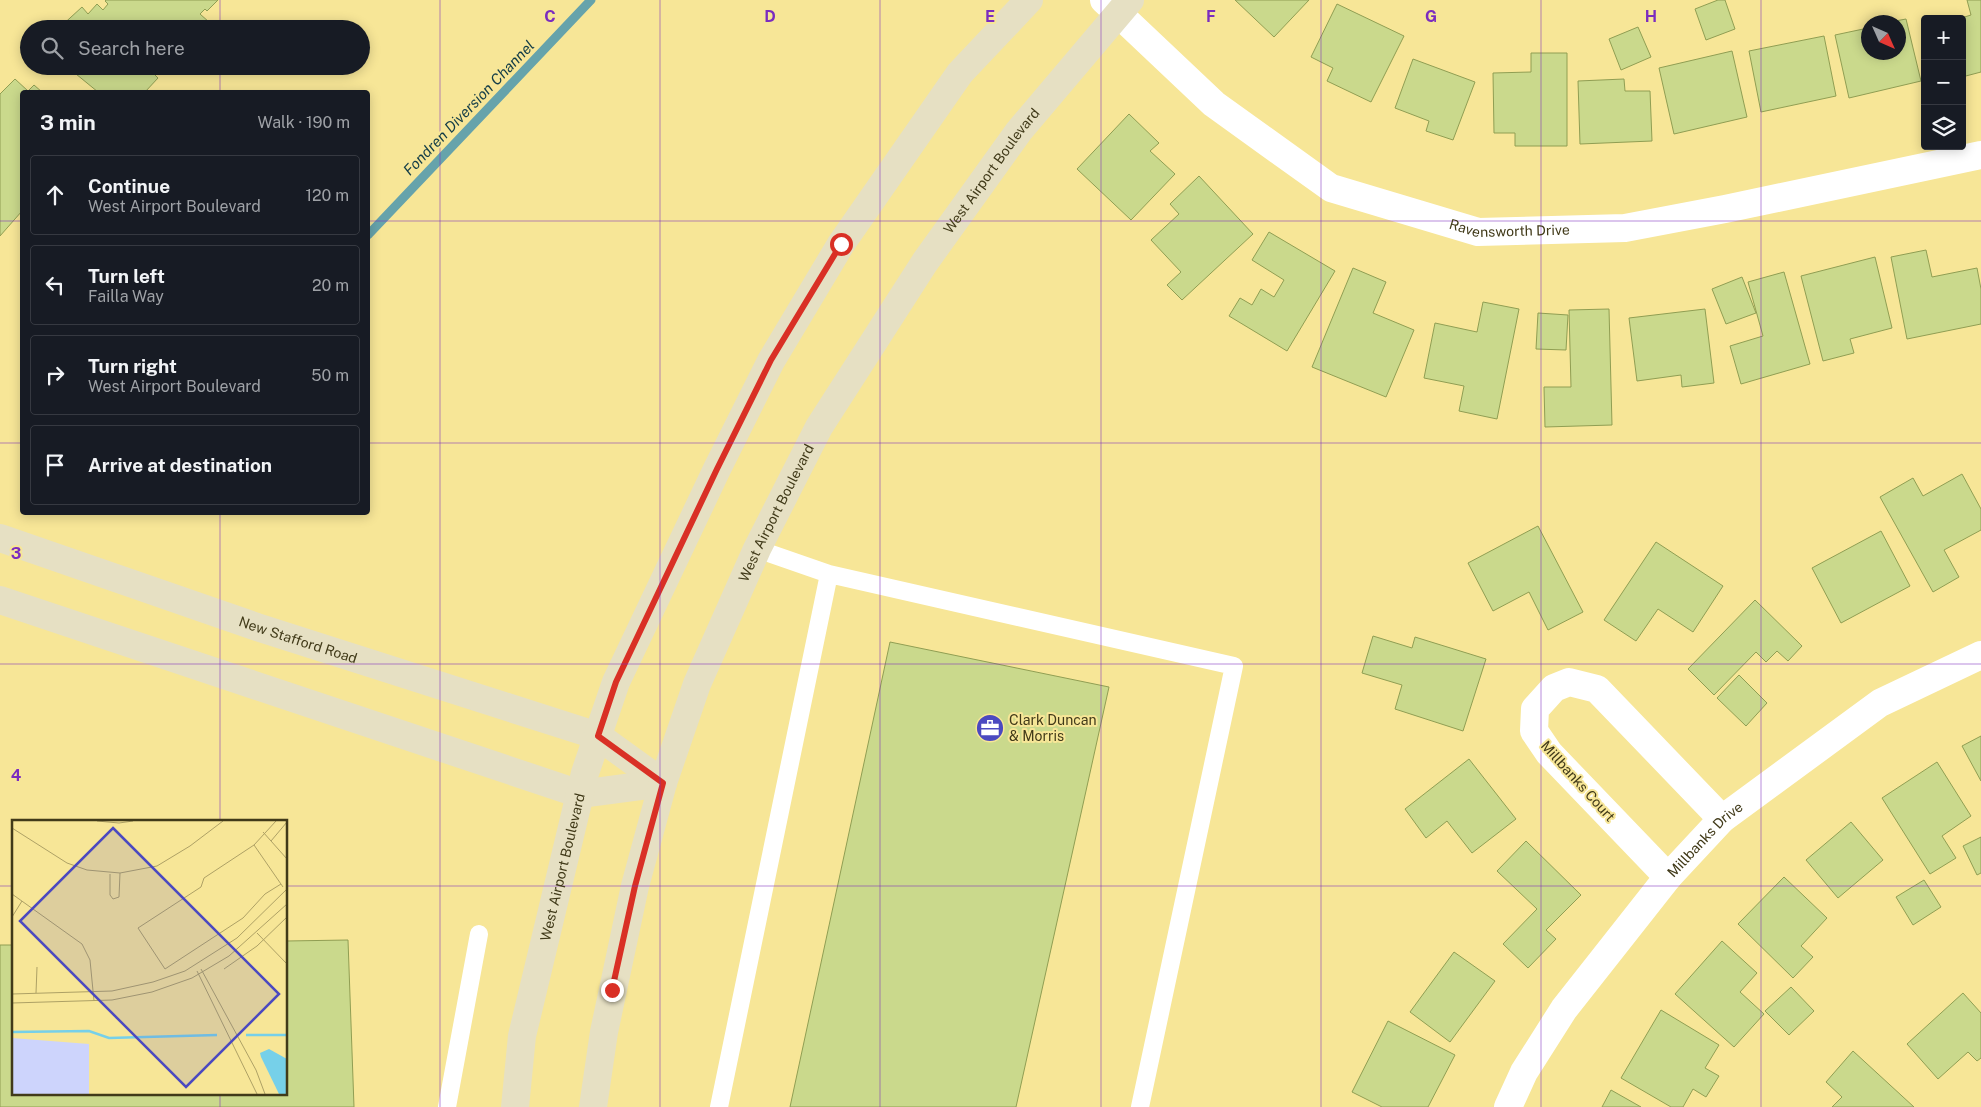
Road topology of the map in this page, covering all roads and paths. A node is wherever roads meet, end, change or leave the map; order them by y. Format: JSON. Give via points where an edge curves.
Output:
{"nodes":[{"id":1,"x":1029,"y":0,"type":"edge"},
{"id":2,"x":1117,"y":4,"type":"edge"},
{"id":3,"x":1981,"y":155,"type":"edge"},
{"id":4,"x":0,"y":538,"type":"edge"},
{"id":5,"x":758,"y":549,"type":"junction"},
{"id":6,"x":829,"y":574,"type":"junction"},
{"id":7,"x":0,"y":600,"type":"edge"},
{"id":8,"x":1981,"y":655,"type":"edge"},
{"id":9,"x":598,"y":736,"type":"junction"},
{"id":10,"x":663,"y":783,"type":"junction"},
{"id":11,"x":580,"y":794,"type":"junction"},
{"id":12,"x":1722,"y":819,"type":"junction"},
{"id":13,"x":1668,"y":877,"type":"junction"},
{"id":14,"x":479,"y":934,"type":"dead end"},
{"id":15,"x":447,"y":1107,"type":"edge"},
{"id":16,"x":515,"y":1107,"type":"edge"},
{"id":17,"x":593,"y":1107,"type":"edge"},
{"id":18,"x":719,"y":1107,"type":"edge"},
{"id":19,"x":1140,"y":1107,"type":"edge"},
{"id":20,"x":1508,"y":1107,"type":"edge"}],
"edges":[{"from":1,"to":9,"type":"main road","name":"West Airport Boulevard","via":[[960,73],[841,244],[771,360],[616,682]]},
{"from":2,"to":3,"type":"street","name":"Ravensworth Drive","via":[[1214,104],[1330,188],[1478,232],[1625,228]]},
{"from":2,"to":5,"type":"main road","name":"West Airport Boulevard","via":[[925,262],[819,427]]},
{"from":4,"to":9,"type":"main road","name":"New Stafford Road","via":[[257,627]]},
{"from":5,"to":6,"type":"lane"},
{"from":5,"to":10,"type":"main road","name":"West Airport Boulevard","via":[[697,684]]},
{"from":6,"to":18,"type":"lane"},
{"from":6,"to":19,"type":"lane","via":[[1234,666]]},
{"from":7,"to":11,"type":"main road"},
{"from":8,"to":12,"type":"street","name":"Millbanks Drive","via":[[1880,704]]},
{"from":9,"to":10,"type":"main road","name":"New Stafford Road"},
{"from":9,"to":11,"type":"main road","name":"West Airport Boulevard"},
{"from":10,"to":11,"type":"main road"},
{"from":10,"to":17,"type":"main road","name":"West Airport Boulevard","via":[[635,886],[604,1032]]},
{"from":11,"to":16,"type":"main road","name":"West Airport Boulevard","via":[[522,1036]]},
{"from":12,"to":13,"type":"street","name":"Millbanks Drive"},
{"from":12,"to":13,"type":"street","name":"Millbanks Court","via":[[1597,689],[1569,682],[1554,688],[1535,709],[1534,730],[1549,753]]},
{"from":13,"to":20,"type":"street","name":"Millbanks Drive","via":[[1564,1009],[1524,1072]]},
{"from":14,"to":15,"type":"lane"}]}
